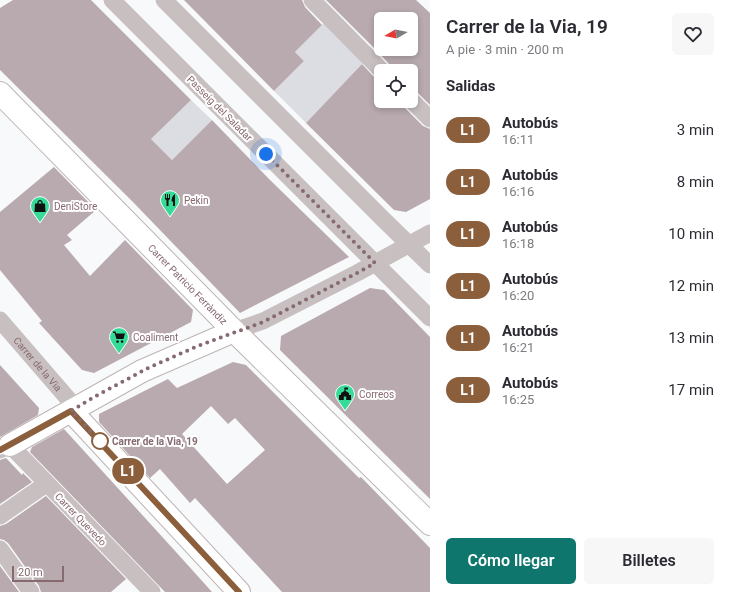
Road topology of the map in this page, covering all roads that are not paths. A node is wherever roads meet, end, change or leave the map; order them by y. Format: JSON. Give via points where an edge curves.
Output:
{"nodes":[{"id":1,"x":112,"y":0,"type":"edge"},
{"id":2,"x":164,"y":0,"type":"edge"},
{"id":3,"x":312,"y":0,"type":"edge"},
{"id":4,"x":375,"y":64,"type":"edge"},
{"id":5,"x":0,"y":93,"type":"edge"},
{"id":6,"x":418,"y":107,"type":"edge"},
{"id":7,"x":430,"y":119,"type":"edge"},
{"id":8,"x":430,"y":233,"type":"edge"},
{"id":9,"x":410,"y":244,"type":"junction"},
{"id":10,"x":375,"y":263,"type":"junction"},
{"id":11,"x":430,"y":264,"type":"edge"},
{"id":12,"x":430,"y":318,"type":"edge"},
{"id":13,"x":0,"y":320,"type":"edge"},
{"id":14,"x":234,"y":331,"type":"junction"},
{"id":15,"x":74,"y":409,"type":"junction"},
{"id":16,"x":5,"y":448,"type":"edge"},
{"id":17,"x":46,"y":484,"type":"junction"},
{"id":18,"x":0,"y":516,"type":"edge"},
{"id":19,"x":430,"y":524,"type":"edge"},
{"id":20,"x":0,"y":549,"type":"edge"},
{"id":21,"x":142,"y":589,"type":"edge"},
{"id":22,"x":31,"y":592,"type":"edge"},
{"id":23,"x":239,"y":592,"type":"edge"}],
"edges":[{"from":1,"to":10,"type":"street","name":"Passeig del Saladar"},
{"from":2,"to":9,"type":"street"},
{"from":3,"to":4,"type":"street"},
{"from":5,"to":14,"type":"main road","name":"Carrer Patricio Ferràndiz"},
{"from":6,"to":7,"type":"street"},
{"from":8,"to":9,"type":"street"},
{"from":9,"to":10,"type":"street"},
{"from":9,"to":11,"type":"street"},
{"from":10,"to":12,"type":"street","name":"Passeig del Saladar"},
{"from":10,"to":14,"type":"street","via":[[263,322]]},
{"from":13,"to":15,"type":"street","name":"Carrer de la Via"},
{"from":14,"to":15,"type":"main road","via":[[147,368]]},
{"from":14,"to":19,"type":"main road","name":"Carrer Patricio Ferràndiz"},
{"from":15,"to":16,"type":"main road"},
{"from":15,"to":23,"type":"main road","name":"Carrer de la Via"},
{"from":16,"to":17,"type":"street","name":"Carrer Quevedo"},
{"from":17,"to":18,"type":"street"},
{"from":17,"to":21,"type":"street","name":"Carrer Quevedo"},
{"from":20,"to":22,"type":"street"}]}
